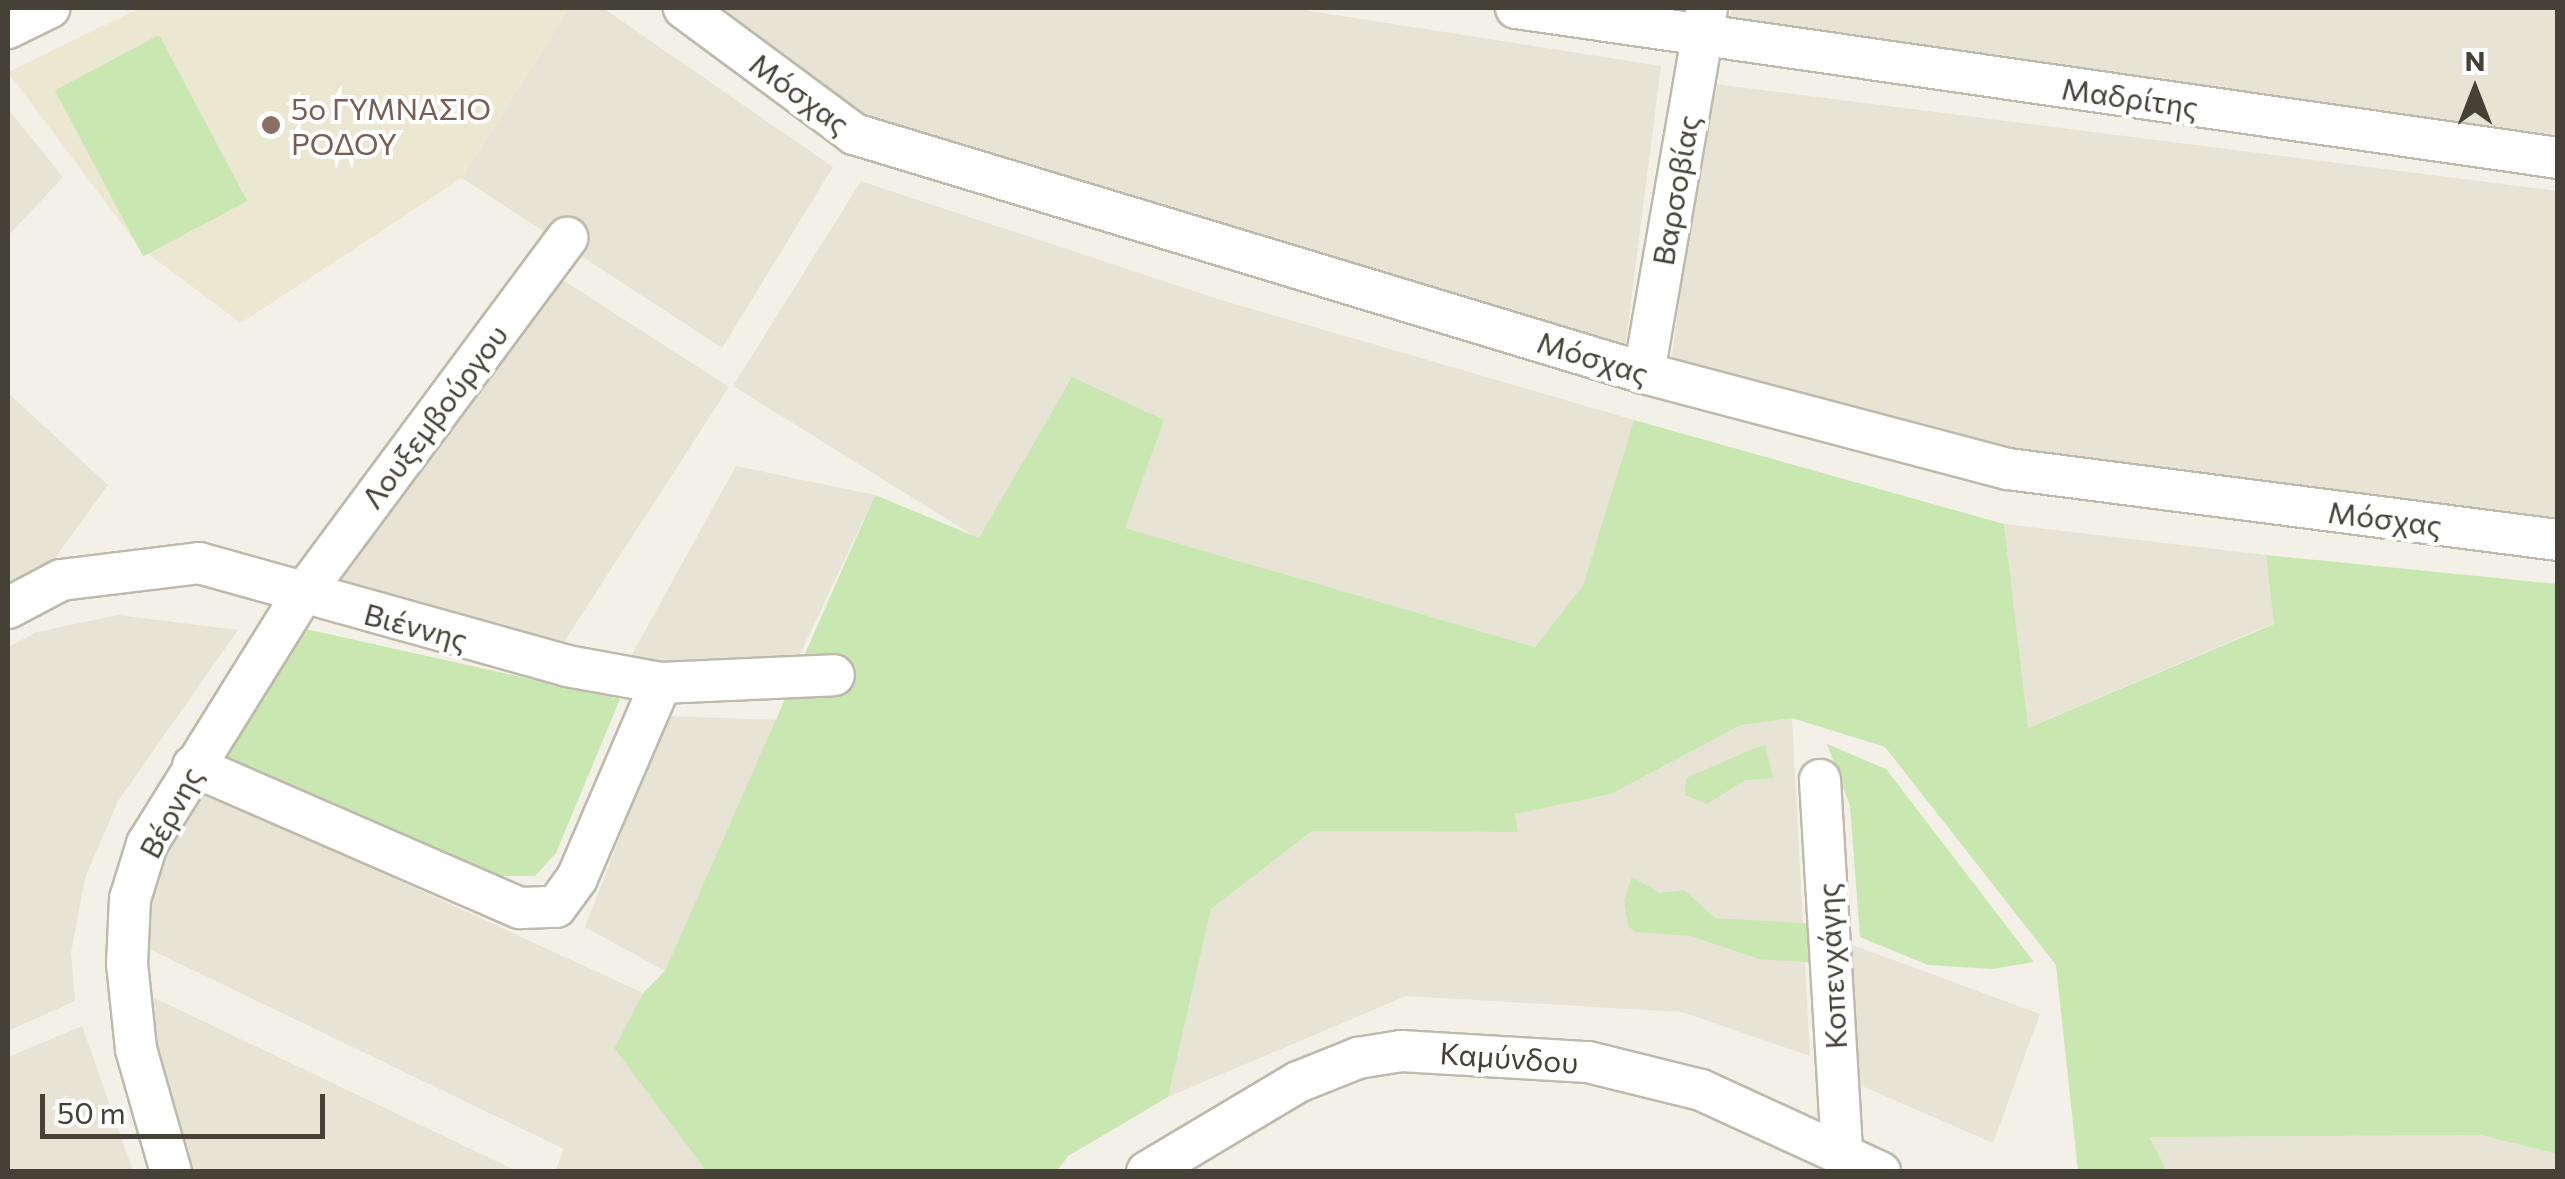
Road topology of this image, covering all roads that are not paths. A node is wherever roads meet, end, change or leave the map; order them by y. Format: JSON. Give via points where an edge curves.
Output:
{"nodes":[{"id":1,"x":48,"y":8,"type":"edge"},
{"id":2,"x":684,"y":8,"type":"edge"},
{"id":3,"x":1516,"y":8,"type":"edge"},
{"id":4,"x":1704,"y":22,"type":"edge"},
{"id":5,"x":8,"y":28,"type":"edge"},
{"id":6,"x":2558,"y":158,"type":"edge"},
{"id":7,"x":566,"y":238,"type":"dead end"},
{"id":8,"x":1644,"y":373,"type":"junction"},
{"id":9,"x":2558,"y":540,"type":"edge"},
{"id":10,"x":302,"y":595,"type":"junction"},
{"id":11,"x":8,"y":608,"type":"edge"},
{"id":12,"x":834,"y":674,"type":"dead end"},
{"id":13,"x":660,"y":683,"type":"junction"},
{"id":14,"x":193,"y":766,"type":"junction"},
{"id":15,"x":1820,"y":780,"type":"dead end"},
{"id":16,"x":1842,"y":1153,"type":"junction"},
{"id":17,"x":172,"y":1172,"type":"edge"},
{"id":18,"x":1147,"y":1172,"type":"edge"},
{"id":19,"x":1880,"y":1172,"type":"edge"}],
"edges":[{"from":1,"to":5,"type":"street"},
{"from":2,"to":8,"type":"street","name":"Μόσχας","via":[[854,134]]},
{"from":3,"to":4,"type":"street","name":"Μαδρίτης"},
{"from":4,"to":6,"type":"street","name":"Μαδρίτης"},
{"from":4,"to":8,"type":"street","name":"Βαρσοβίας"},
{"from":7,"to":10,"type":"street","name":"Λουξεμβούργου"},
{"from":8,"to":9,"type":"street","name":"Μόσχας","via":[[2008,469]]},
{"from":10,"to":11,"type":"street","name":"Βιέννης","via":[[200,563],[62,580]]},
{"from":10,"to":13,"type":"street","name":"Βιέννης","via":[[567,666]]},
{"from":10,"to":14,"type":"street","name":"Βέρνης"},
{"from":12,"to":13,"type":"street","name":"Βιέννης"},
{"from":13,"to":14,"type":"street","via":[[577,878],[556,907],[520,908]]},
{"from":14,"to":17,"type":"street","name":"Βέρνης","via":[[147,844],[130,899],[127,964],[136,1049]]},
{"from":15,"to":16,"type":"street","name":"Κοπενχάγης"},
{"from":16,"to":18,"type":"street","name":"Καμύνδου","via":[[1701,1090],[1588,1062],[1401,1051],[1358,1058],[1298,1082]]},
{"from":16,"to":19,"type":"street","name":"Καμύνδου"}]}
